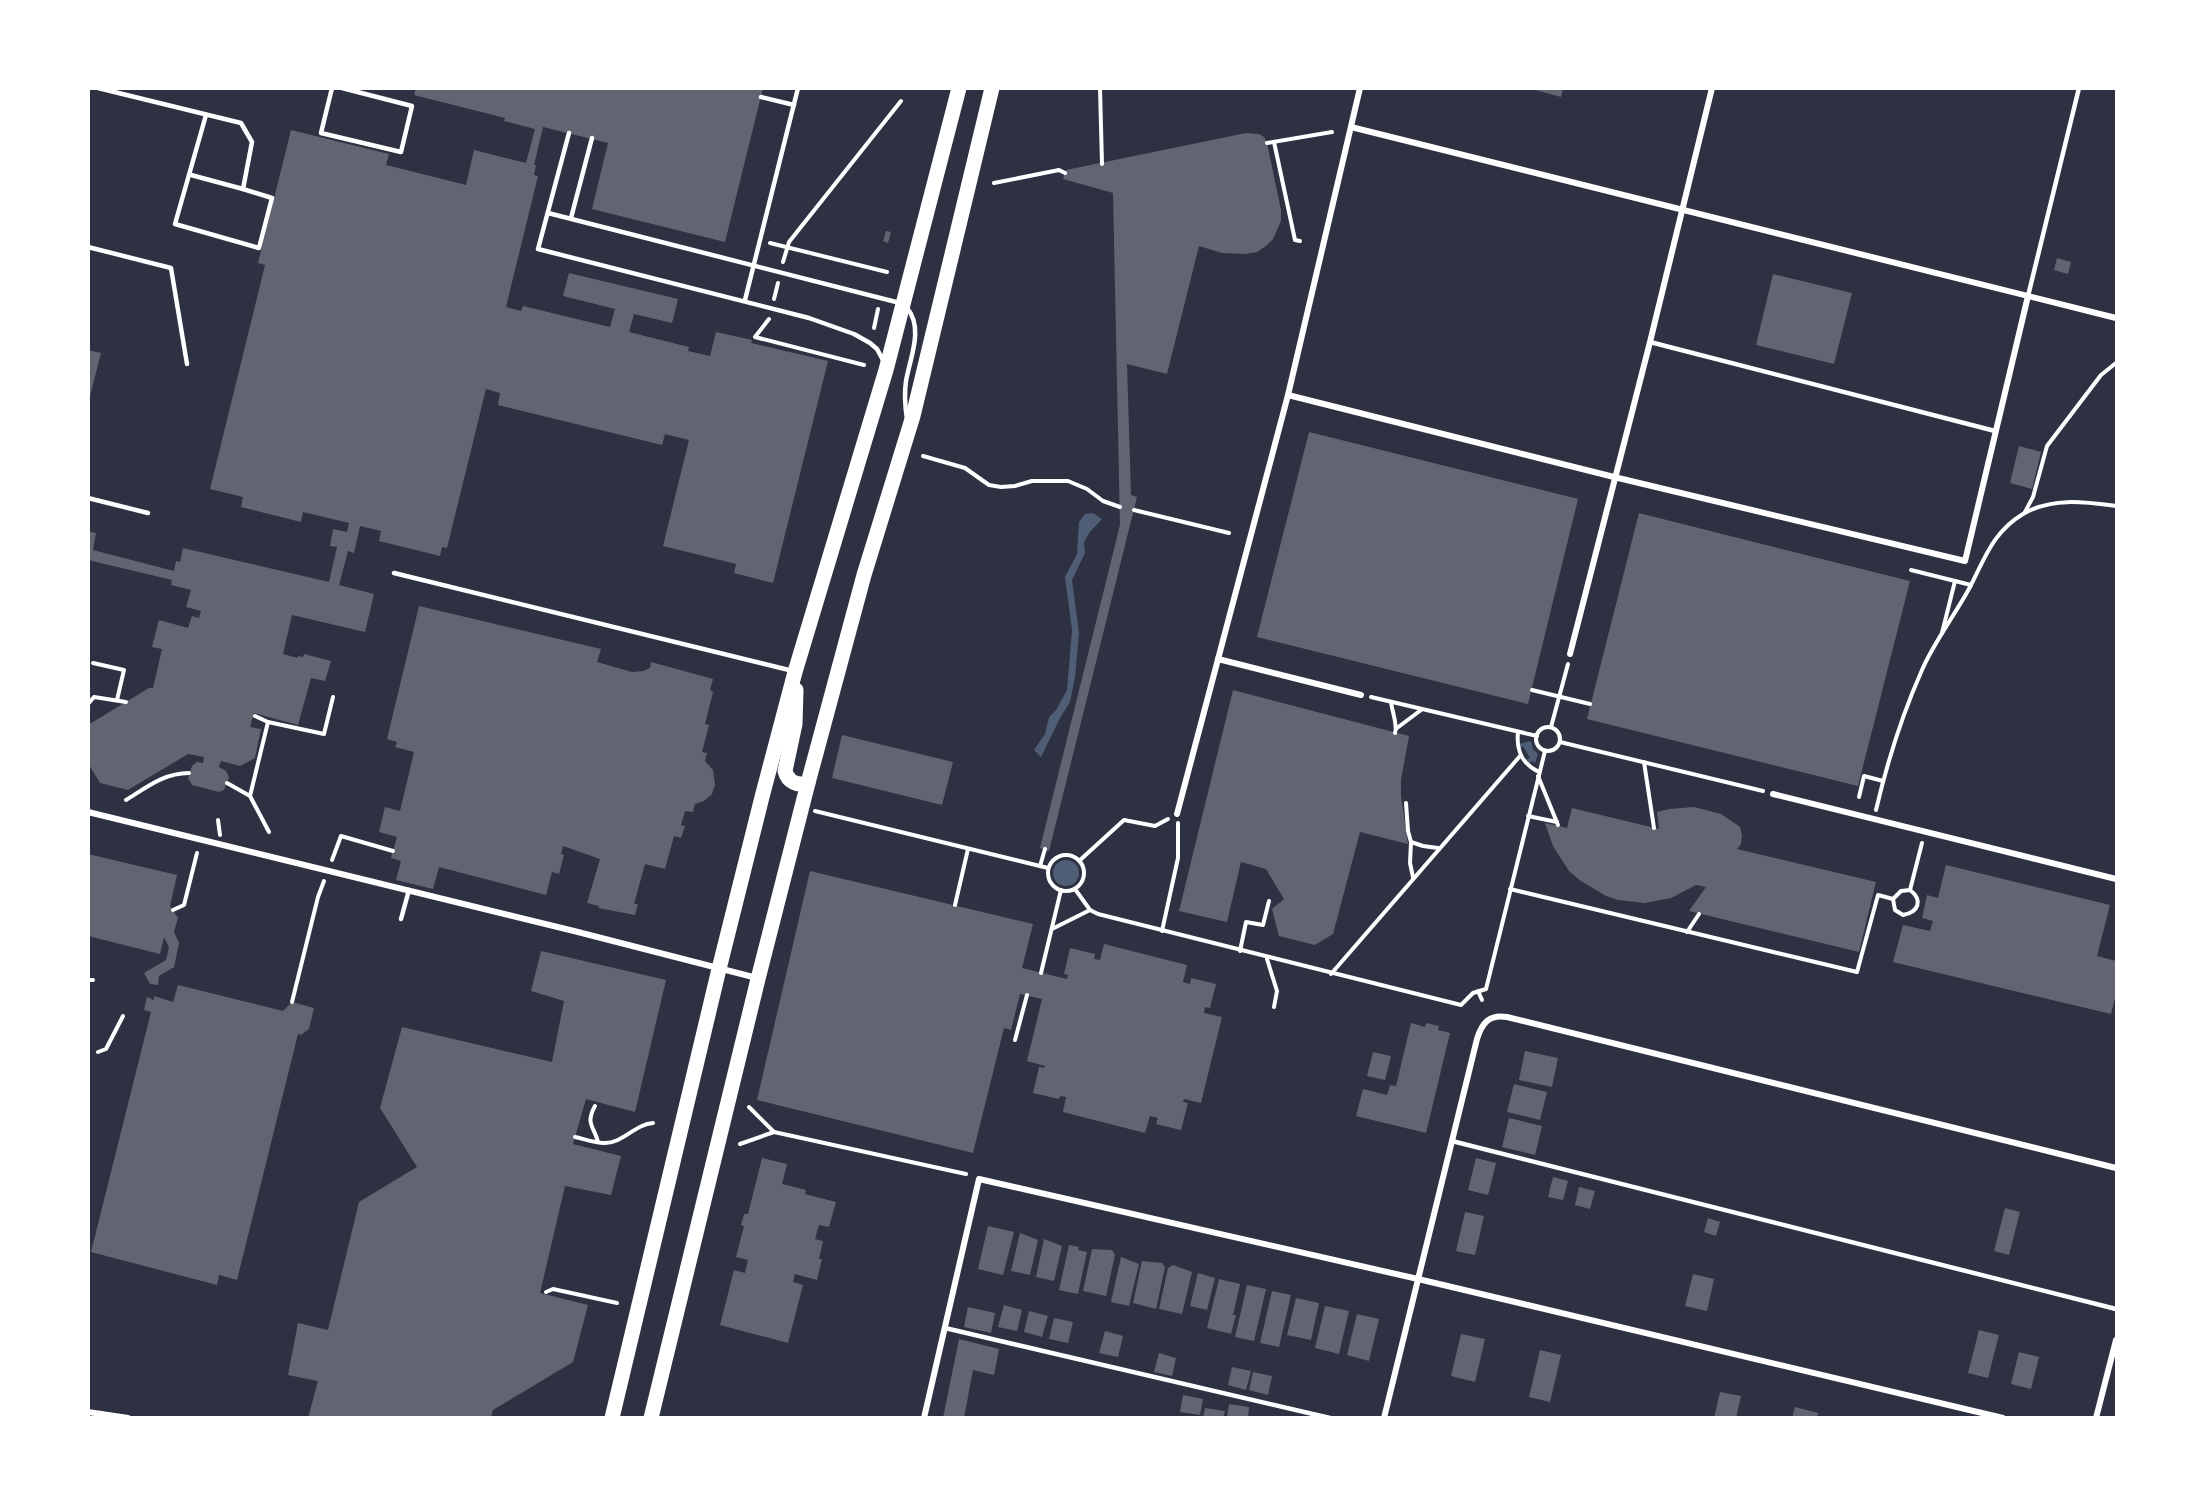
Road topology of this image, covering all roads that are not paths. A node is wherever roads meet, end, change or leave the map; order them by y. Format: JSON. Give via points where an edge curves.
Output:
{"nodes":[{"id":1,"x":98,"y":88,"type":"edge"},
{"id":2,"x":332,"y":88,"type":"edge"},
{"id":3,"x":342,"y":88,"type":"edge"},
{"id":4,"x":798,"y":88,"type":"edge"},
{"id":5,"x":959,"y":88,"type":"edge"},
{"id":6,"x":992,"y":88,"type":"edge"},
{"id":7,"x":1360,"y":88,"type":"edge"},
{"id":8,"x":1712,"y":88,"type":"edge"},
{"id":9,"x":2079,"y":88,"type":"edge"},
{"id":10,"x":761,"y":97,"type":"dead end"},
{"id":11,"x":794,"y":105,"type":"junction"},
{"id":12,"x":207,"y":115,"type":"junction"},
{"id":13,"x":1351,"y":127,"type":"junction"},
{"id":14,"x":569,"y":133,"type":"dead end"},
{"id":15,"x":591,"y":138,"type":"dead end"},
{"id":16,"x":191,"y":175,"type":"junction"},
{"id":17,"x":243,"y":189,"type":"junction"},
{"id":18,"x":1682,"y":209,"type":"junction"},
{"id":19,"x":548,"y":213,"type":"junction"},
{"id":20,"x":571,"y":218,"type":"junction"},
{"id":21,"x":88,"y":247,"type":"edge"},
{"id":22,"x":754,"y":266,"type":"junction"},
{"id":23,"x":2028,"y":296,"type":"junction"},
{"id":24,"x":745,"y":300,"type":"junction"},
{"id":25,"x":903,"y":304,"type":"junction"},
{"id":26,"x":2116,"y":318,"type":"edge"},
{"id":27,"x":1650,"y":342,"type":"junction"},
{"id":28,"x":187,"y":364,"type":"dead end"},
{"id":29,"x":886,"y":370,"type":"junction"},
{"id":30,"x":1288,"y":395,"type":"junction"},
{"id":31,"x":1995,"y":431,"type":"junction"},
{"id":32,"x":908,"y":432,"type":"junction"},
{"id":33,"x":1614,"y":477,"type":"junction"},
{"id":34,"x":88,"y":498,"type":"edge"},
{"id":35,"x":148,"y":513,"type":"dead end"},
{"id":36,"x":394,"y":573,"type":"dead end"},
{"id":37,"x":1570,"y":654,"type":"road end"},
{"id":38,"x":1218,"y":659,"type":"junction"},
{"id":39,"x":795,"y":672,"type":"junction"},
{"id":40,"x":1361,"y":695,"type":"road end"},
{"id":41,"x":808,"y":783,"type":"junction"},
{"id":42,"x":1773,"y":794,"type":"road end"},
{"id":43,"x":88,"y":812,"type":"edge"},
{"id":44,"x":1177,"y":814,"type":"road end"},
{"id":45,"x":2116,"y":879,"type":"edge"},
{"id":46,"x":410,"y":890,"type":"junction"},
{"id":47,"x":401,"y":919,"type":"dead end"},
{"id":48,"x":719,"y":969,"type":"junction"},
{"id":49,"x":758,"y":979,"type":"junction"},
{"id":50,"x":1452,"y":1141,"type":"junction"},
{"id":51,"x":2116,"y":1168,"type":"edge"},
{"id":52,"x":1418,"y":1279,"type":"junction"},
{"id":53,"x":2116,"y":1309,"type":"edge"},
{"id":54,"x":945,"y":1328,"type":"junction"},
{"id":55,"x":2116,"y":1340,"type":"edge"},
{"id":56,"x":88,"y":1412,"type":"edge"},
{"id":57,"x":128,"y":1418,"type":"edge"},
{"id":58,"x":612,"y":1418,"type":"edge"},
{"id":59,"x":651,"y":1418,"type":"edge"},
{"id":60,"x":924,"y":1418,"type":"edge"},
{"id":61,"x":1330,"y":1418,"type":"edge"},
{"id":62,"x":1384,"y":1418,"type":"edge"},
{"id":63,"x":2003,"y":1418,"type":"edge"},
{"id":64,"x":2096,"y":1418,"type":"edge"}],
"edges":[{"from":1,"to":12,"type":"lane"},
{"from":2,"to":3,"type":"lane","via":[[321,133],[401,153],[412,106]]},
{"from":4,"to":11,"type":"lane"},
{"from":5,"to":25,"type":"main road"},
{"from":6,"to":32,"type":"main road"},
{"from":7,"to":13,"type":"street"},
{"from":8,"to":18,"type":"street"},
{"from":9,"to":23,"type":"lane"},
{"from":10,"to":11,"type":"lane"},
{"from":11,"to":22,"type":"lane"},
{"from":12,"to":16,"type":"lane"},
{"from":12,"to":17,"type":"lane","via":[[241,123],[252,142]]},
{"from":13,"to":18,"type":"street"},
{"from":13,"to":30,"type":"street"},
{"from":14,"to":19,"type":"lane"},
{"from":15,"to":20,"type":"lane"},
{"from":16,"to":17,"type":"lane"},
{"from":16,"to":17,"type":"lane","via":[[175,224],[259,248],[272,198]]},
{"from":18,"to":23,"type":"street"},
{"from":18,"to":27,"type":"street"},
{"from":19,"to":20,"type":"lane"},
{"from":19,"to":24,"type":"lane","via":[[538,249]]},
{"from":20,"to":22,"type":"lane"},
{"from":21,"to":28,"type":"lane","via":[[171,268]]},
{"from":22,"to":24,"type":"lane"},
{"from":22,"to":25,"type":"lane"},
{"from":23,"to":26,"type":"street"},
{"from":23,"to":31,"type":"street"},
{"from":24,"to":29,"type":"lane","via":[[854,334],[877,349]]},
{"from":25,"to":29,"type":"main road"},
{"from":25,"to":32,"type":"lane","via":[[912,313],[915,337],[905,393]]},
{"from":27,"to":31,"type":"lane"},
{"from":27,"to":33,"type":"street"},
{"from":29,"to":39,"type":"main road"},
{"from":30,"to":33,"type":"street"},
{"from":30,"to":38,"type":"street"},
{"from":31,"to":33,"type":"street","via":[[1965,561]]},
{"from":32,"to":41,"type":"main road","via":[[864,575]]},
{"from":33,"to":37,"type":"street"},
{"from":34,"to":35,"type":"lane"},
{"from":36,"to":39,"type":"lane"},
{"from":38,"to":40,"type":"street"},
{"from":38,"to":44,"type":"street"},
{"from":39,"to":41,"type":"main road","via":[[797,711],[785,771],[791,781]]},
{"from":39,"to":48,"type":"main road"},
{"from":41,"to":49,"type":"main road"},
{"from":42,"to":45,"type":"street"},
{"from":43,"to":46,"type":"street"},
{"from":46,"to":47,"type":"lane"},
{"from":46,"to":48,"type":"street"},
{"from":48,"to":49,"type":"street"},
{"from":48,"to":58,"type":"main road"},
{"from":49,"to":59,"type":"main road"},
{"from":50,"to":51,"type":"street","via":[[1483,1024],[1491,1018],[1507,1017]]},
{"from":50,"to":52,"type":"street"},
{"from":50,"to":53,"type":"lane"},
{"from":52,"to":54,"type":"street","via":[[979,1179]]},
{"from":52,"to":62,"type":"street"},
{"from":52,"to":63,"type":"street"},
{"from":54,"to":60,"type":"street"},
{"from":54,"to":61,"type":"lane"},
{"from":55,"to":64,"type":"street"},
{"from":56,"to":57,"type":"street"}]}
